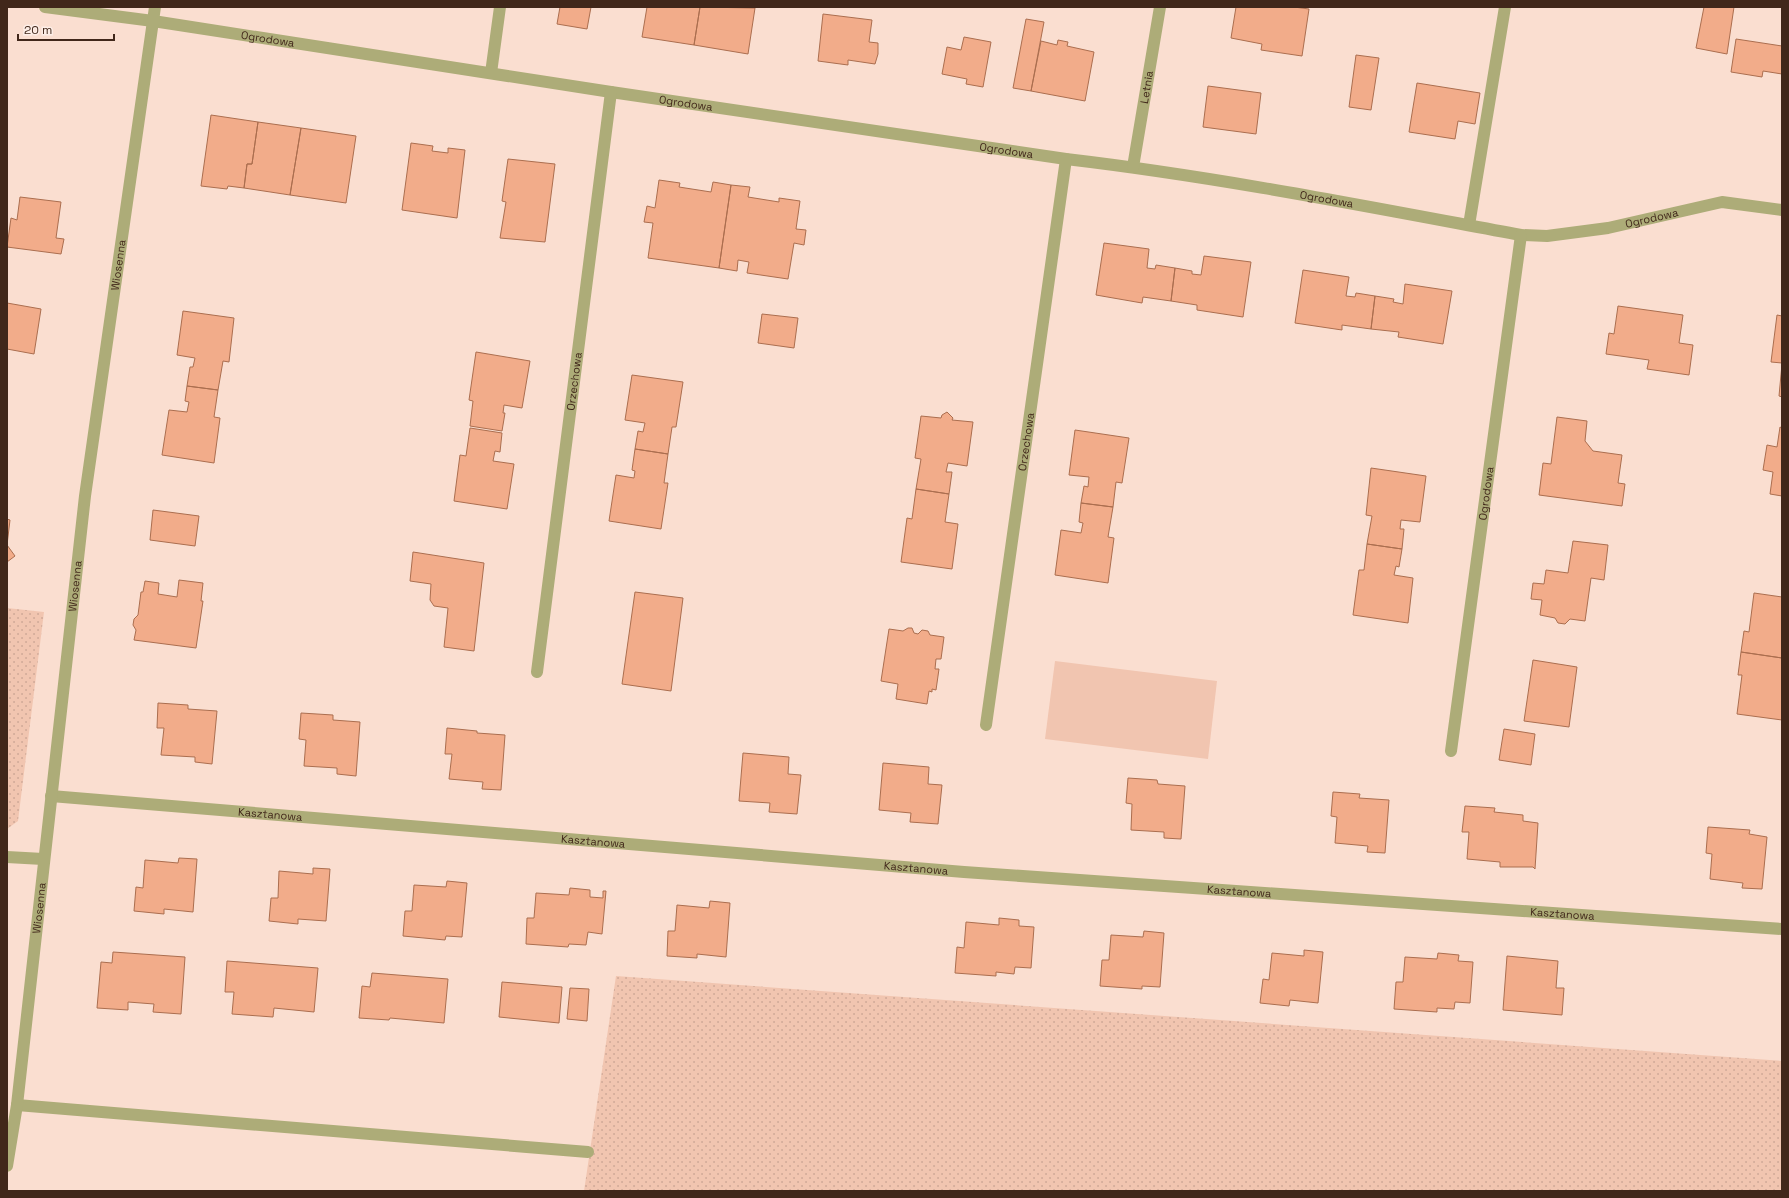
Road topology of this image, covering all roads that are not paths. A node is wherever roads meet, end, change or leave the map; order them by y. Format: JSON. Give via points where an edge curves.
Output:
{"nodes":[{"id":1,"x":45,"y":7,"type":"edge"},
{"id":2,"x":155,"y":7,"type":"edge"},
{"id":3,"x":500,"y":7,"type":"edge"},
{"id":4,"x":1160,"y":7,"type":"edge"},
{"id":5,"x":1505,"y":7,"type":"edge"},
{"id":6,"x":153,"y":21,"type":"junction"},
{"id":7,"x":491,"y":73,"type":"junction"},
{"id":8,"x":612,"y":92,"type":"junction"},
{"id":9,"x":1066,"y":159,"type":"junction"},
{"id":10,"x":1134,"y":167,"type":"junction"},
{"id":11,"x":1782,"y":210,"type":"edge"},
{"id":12,"x":1469,"y":225,"type":"junction"},
{"id":13,"x":1521,"y":235,"type":"junction"},
{"id":14,"x":537,"y":672,"type":"dead end"},
{"id":15,"x":986,"y":725,"type":"dead end"},
{"id":16,"x":1451,"y":751,"type":"dead end"},
{"id":17,"x":51,"y":796,"type":"junction"},
{"id":18,"x":7,"y":857,"type":"edge"},
{"id":19,"x":43,"y":859,"type":"junction"},
{"id":20,"x":1782,"y":929,"type":"edge"},
{"id":21,"x":17,"y":1105,"type":"junction"},
{"id":22,"x":588,"y":1152,"type":"dead end"},
{"id":23,"x":7,"y":1166,"type":"edge"}],
"edges":[{"from":1,"to":6,"type":"street","name":"Ogrodowa"},
{"from":2,"to":6,"type":"street","name":"Wiosenna"},
{"from":3,"to":7,"type":"street"},
{"from":4,"to":10,"type":"street","name":"Letnia"},
{"from":5,"to":12,"type":"street"},
{"from":6,"to":7,"type":"street","name":"Ogrodowa"},
{"from":6,"to":17,"type":"street","name":"Wiosenna","via":[[84,496]]},
{"from":7,"to":8,"type":"street","name":"Ogrodowa"},
{"from":8,"to":9,"type":"street","name":"Ogrodowa"},
{"from":8,"to":14,"type":"street","name":"Orzechowa"},
{"from":9,"to":10,"type":"street","name":"Ogrodowa"},
{"from":9,"to":15,"type":"street","name":"Orzechowa"},
{"from":10,"to":12,"type":"street","name":"Ogrodowa"},
{"from":11,"to":13,"type":"street","name":"Ogrodowa","via":[[1722,202],[1608,228],[1547,236]]},
{"from":12,"to":13,"type":"street","name":"Ogrodowa"},
{"from":13,"to":16,"type":"street","name":"Ogrodowa"},
{"from":17,"to":19,"type":"street","name":"Wiosenna"},
{"from":17,"to":20,"type":"street","name":"Kasztanowa","via":[[956,872]]},
{"from":18,"to":19,"type":"street"},
{"from":19,"to":21,"type":"street","name":"Wiosenna"},
{"from":21,"to":22,"type":"street"},
{"from":21,"to":23,"type":"street","name":"Wiosenna"}]}
